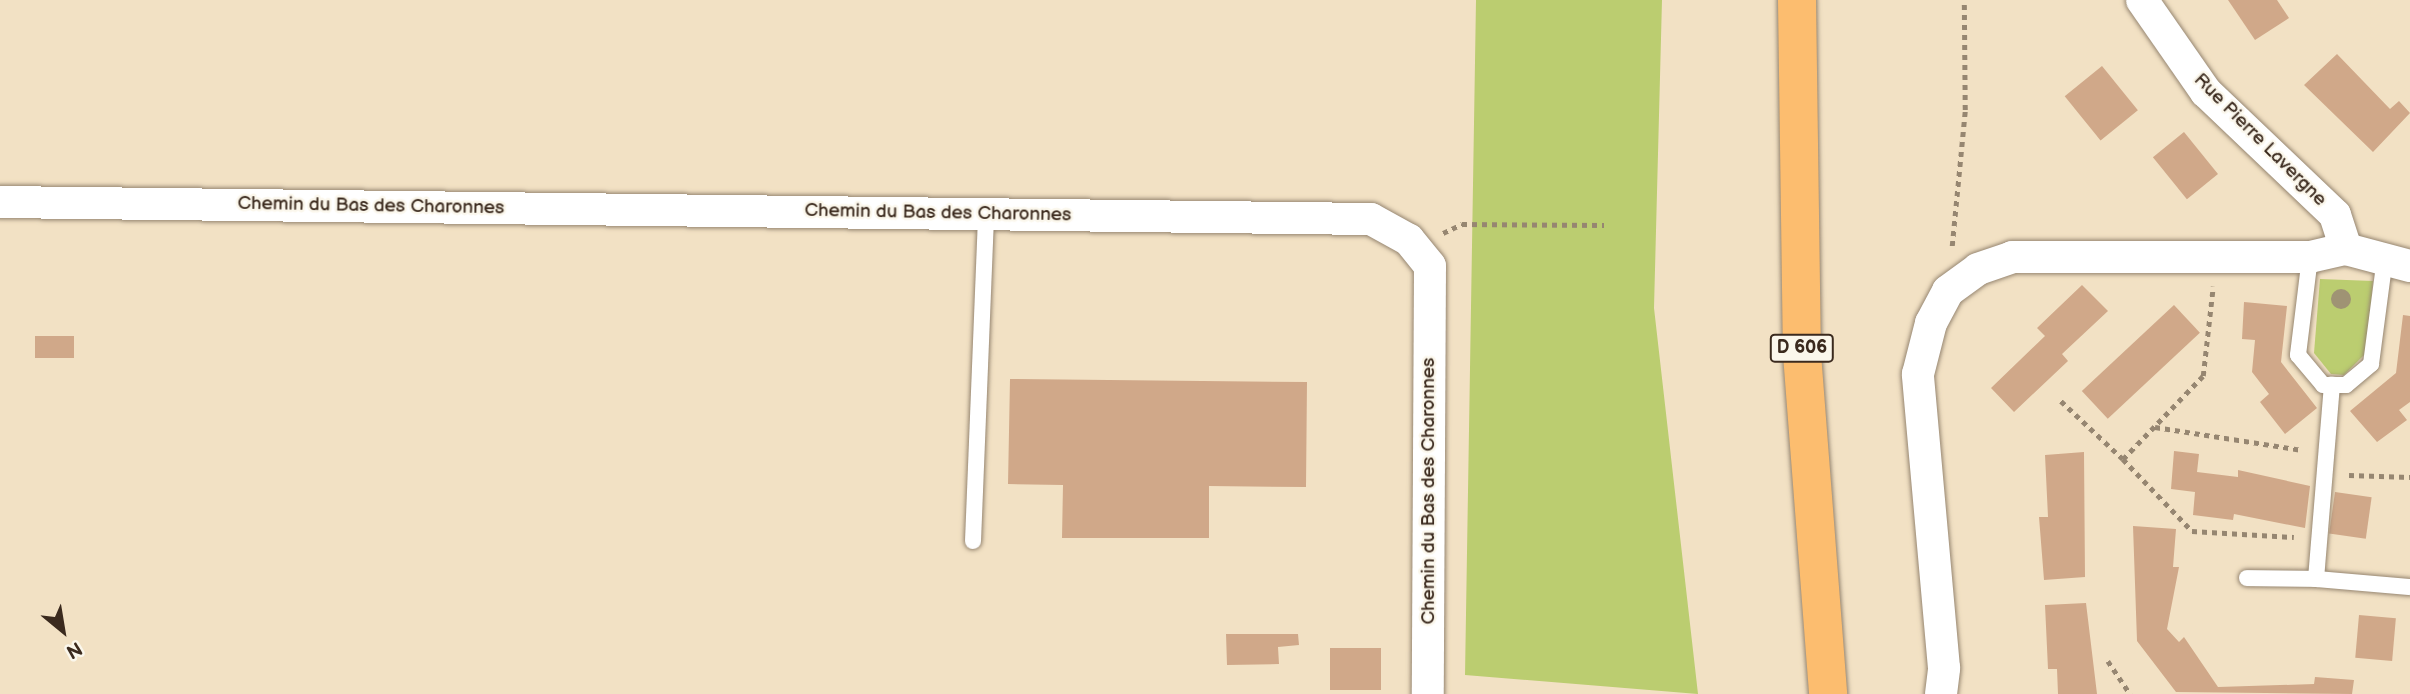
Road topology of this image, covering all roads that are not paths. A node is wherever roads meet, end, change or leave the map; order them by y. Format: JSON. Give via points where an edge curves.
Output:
{"nodes":[{"id":1,"x":1797,"y":0,"type":"edge"},
{"id":2,"x":2142,"y":0,"type":"edge"},
{"id":3,"x":0,"y":202,"type":"edge"},
{"id":4,"x":986,"y":214,"type":"junction"},
{"id":5,"x":2346,"y":249,"type":"junction"},
{"id":6,"x":2309,"y":257,"type":"junction"},
{"id":7,"x":2397,"y":261,"type":"edge"},
{"id":8,"x":2332,"y":385,"type":"junction"},
{"id":9,"x":973,"y":541,"type":"dead end"},
{"id":10,"x":2247,"y":578,"type":"dead end"},
{"id":11,"x":2316,"y":579,"type":"junction"},
{"id":12,"x":2410,"y":587,"type":"edge"},
{"id":13,"x":1428,"y":694,"type":"edge"},
{"id":14,"x":1828,"y":694,"type":"edge"},
{"id":15,"x":1941,"y":694,"type":"edge"}],
"edges":[{"from":1,"to":14,"type":"main road","number":"D 606","via":[[1802,354]]},
{"from":2,"to":5,"type":"street","name":"Rue Pierre Lavergne","via":[[2206,92],[2335,215]]},
{"from":3,"to":4,"type":"street","name":"Chemin du Bas des Charonnes"},
{"from":4,"to":9,"type":"lane"},
{"from":4,"to":13,"type":"street","name":"Chemin du Bas des Charonnes","via":[[1371,219],[1414,246],[1430,266]]},
{"from":5,"to":6,"type":"street"},
{"from":5,"to":7,"type":"street"},
{"from":6,"to":8,"type":"lane","via":[[2298,355],[2323,385]]},
{"from":6,"to":15,"type":"street","via":[[2012,257],[1978,269],[1948,291],[1931,323],[1918,374],[1944,668]]},
{"from":7,"to":8,"type":"lane","via":[[2371,364],[2346,385]]},
{"from":8,"to":11,"type":"lane"},
{"from":10,"to":11,"type":"lane"},
{"from":11,"to":12,"type":"lane"}]}
